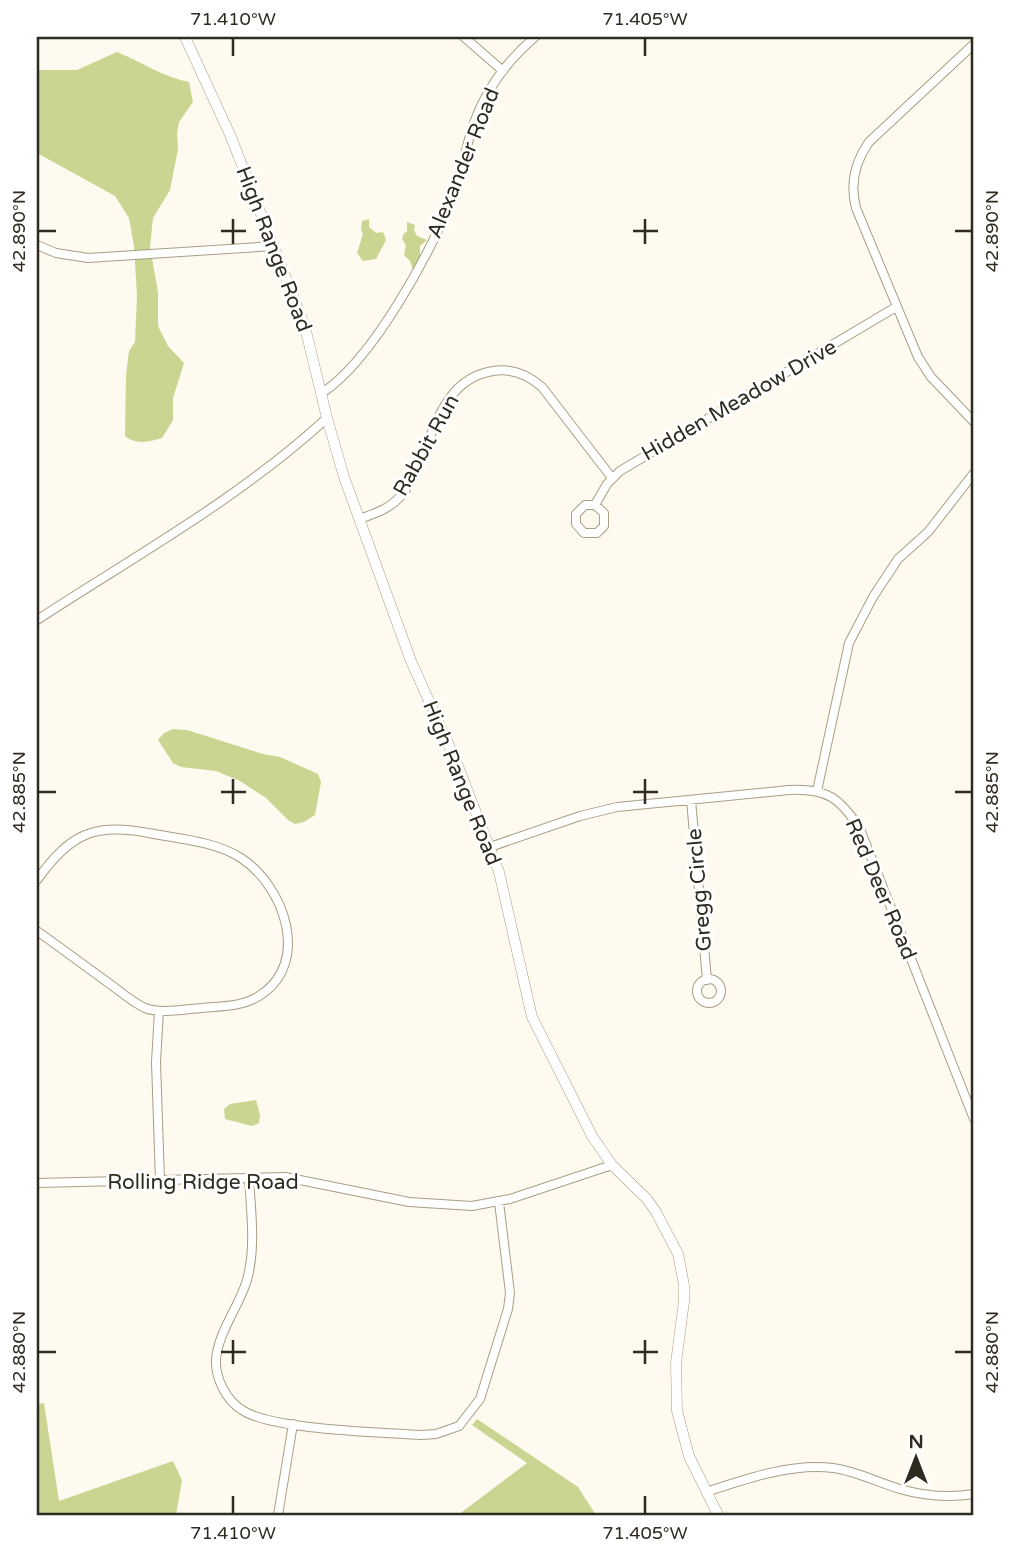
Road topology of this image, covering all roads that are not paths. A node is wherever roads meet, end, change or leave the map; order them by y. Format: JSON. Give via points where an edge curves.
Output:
{"nodes":[{"id":1,"x":185,"y":37,"type":"edge"},
{"id":2,"x":464,"y":37,"type":"edge"},
{"id":3,"x":535,"y":37,"type":"edge"},
{"id":4,"x":974,"y":44,"type":"edge"},
{"id":5,"x":503,"y":71,"type":"junction"},
{"id":6,"x":37,"y":245,"type":"edge"},
{"id":7,"x":274,"y":246,"type":"junction"},
{"id":8,"x":896,"y":307,"type":"junction"},
{"id":9,"x":322,"y":393,"type":"junction"},
{"id":10,"x":327,"y":418,"type":"junction"},
{"id":11,"x":974,"y":422,"type":"edge"},
{"id":12,"x":974,"y":473,"type":"edge"},
{"id":13,"x":612,"y":478,"type":"junction"},
{"id":14,"x":595,"y":505,"type":"dead end"},
{"id":15,"x":359,"y":519,"type":"junction"},
{"id":16,"x":37,"y":620,"type":"edge"},
{"id":17,"x":817,"y":790,"type":"junction"},
{"id":18,"x":691,"y":800,"type":"junction"},
{"id":19,"x":489,"y":847,"type":"junction"},
{"id":20,"x":37,"y":880,"type":"edge"},
{"id":21,"x":37,"y":930,"type":"edge"},
{"id":22,"x":707,"y":980,"type":"dead end"},
{"id":23,"x":159,"y":1011,"type":"junction"},
{"id":24,"x":974,"y":1119,"type":"edge"},
{"id":25,"x":612,"y":1165,"type":"junction"},
{"id":26,"x":249,"y":1178,"type":"junction"},
{"id":27,"x":160,"y":1181,"type":"junction"},
{"id":28,"x":37,"y":1183,"type":"edge"},
{"id":29,"x":499,"y":1202,"type":"junction"},
{"id":30,"x":293,"y":1424,"type":"junction"},
{"id":31,"x":706,"y":1492,"type":"junction"},
{"id":32,"x":974,"y":1494,"type":"edge"},
{"id":33,"x":278,"y":1515,"type":"edge"},
{"id":34,"x":718,"y":1515,"type":"edge"}],
"edges":[{"from":1,"to":7,"type":"street","name":"High Range Road"},
{"from":2,"to":5,"type":"street"},
{"from":3,"to":5,"type":"street","name":"Alexander Road"},
{"from":4,"to":8,"type":"street","via":[[869,142],[856,170],[856,208]]},
{"from":5,"to":9,"type":"street","name":"Alexander Road","via":[[481,107],[454,194],[395,308],[348,372]]},
{"from":6,"to":7,"type":"street","via":[[77,257]]},
{"from":7,"to":9,"type":"street","name":"High Range Road","via":[[306,327]]},
{"from":8,"to":11,"type":"street","via":[[922,364]]},
{"from":8,"to":13,"type":"street","name":"Hidden Meadow Drive"},
{"from":9,"to":10,"type":"street","name":"High Range Road"},
{"from":10,"to":15,"type":"street","name":"High Range Road"},
{"from":10,"to":16,"type":"street","via":[[249,481]]},
{"from":12,"to":17,"type":"street","via":[[928,532],[898,559],[849,643]]},
{"from":13,"to":14,"type":"street","name":"Hidden Meadow Drive"},
{"from":13,"to":15,"type":"street","name":"Rabbit Run","via":[[542,387],[514,371],[492,371],[463,382],[447,400],[410,482],[398,498],[384,510]]},
{"from":15,"to":19,"type":"street","name":"High Range Road","via":[[411,661]]},
{"from":17,"to":18,"type":"street"},
{"from":17,"to":24,"type":"street","name":"Red Deer Road","via":[[848,810],[860,830]]},
{"from":18,"to":19,"type":"street","via":[[602,810]]},
{"from":18,"to":22,"type":"street","name":"Gregg Circle"},
{"from":19,"to":25,"type":"street","name":"High Range Road","via":[[507,902],[532,1017],[584,1122]]},
{"from":20,"to":23,"type":"street","via":[[66,845],[108,830],[135,830],[212,846],[234,854],[255,870],[283,914],[288,943],[281,974],[265,992],[245,1003]]},
{"from":21,"to":23,"type":"street","via":[[136,1004]]},
{"from":23,"to":27,"type":"street"},
{"from":25,"to":29,"type":"street","name":"Rolling Ridge Road"},
{"from":25,"to":31,"type":"street","name":"High Range Road","via":[[651,1205],[678,1254],[684,1293],[676,1363],[677,1410],[684,1441]]},
{"from":26,"to":27,"type":"street","name":"Rolling Ridge Road"},
{"from":26,"to":29,"type":"street","name":"Rolling Ridge Road","via":[[285,1177],[417,1203]]},
{"from":26,"to":30,"type":"street","via":[[249,1272],[222,1337],[216,1368],[225,1391],[241,1409],[263,1419]]},
{"from":27,"to":28,"type":"street","name":"Rolling Ridge Road"},
{"from":29,"to":30,"type":"street","via":[[508,1309],[480,1399],[466,1419],[452,1429],[421,1435]]},
{"from":30,"to":33,"type":"street"},
{"from":31,"to":32,"type":"street","via":[[769,1474],[816,1467],[847,1471],[930,1495]]},
{"from":31,"to":34,"type":"street","name":"High Range Road"}]}
